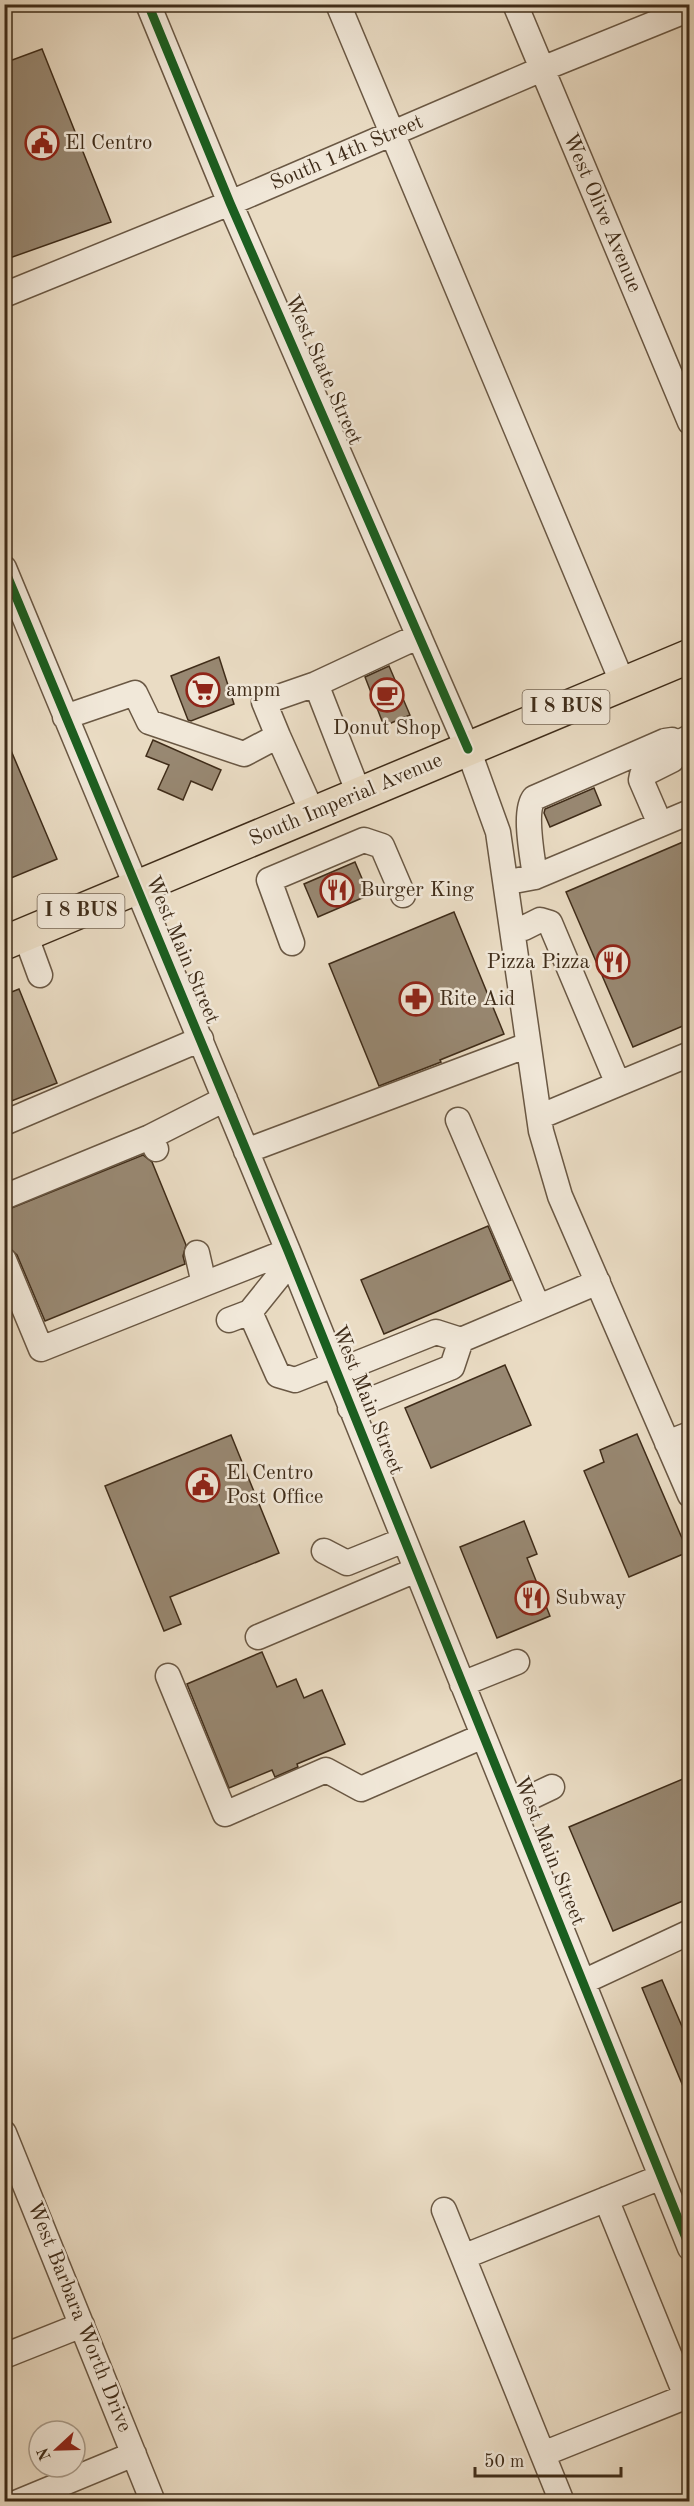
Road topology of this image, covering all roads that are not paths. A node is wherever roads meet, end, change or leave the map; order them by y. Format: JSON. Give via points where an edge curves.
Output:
{"nodes":[{"id":1,"x":148,"y":4,"type":"edge"},
{"id":2,"x":338,"y":4,"type":"edge"},
{"id":3,"x":515,"y":4,"type":"edge"},
{"id":4,"x":686,"y":13,"type":"edge"},
{"id":5,"x":542,"y":69,"type":"junction"},
{"id":6,"x":392,"y":135,"type":"junction"},
{"id":7,"x":230,"y":203,"type":"junction"},
{"id":8,"x":4,"y":295,"type":"edge"},
{"id":9,"x":690,"y":422,"type":"edge"},
{"id":10,"x":4,"y":568,"type":"edge"},
{"id":11,"x":419,"y":636,"type":"junction"},
{"id":12,"x":690,"y":656,"type":"edge"},
{"id":13,"x":316,"y":684,"type":"junction"},
{"id":14,"x":623,"y":684,"type":"junction"},
{"id":15,"x":65,"y":717,"type":"junction"},
{"id":16,"x":278,"y":736,"type":"junction"},
{"id":17,"x":684,"y":740,"type":"edge"},
{"id":18,"x":468,"y":749,"type":"junction"},
{"id":19,"x":359,"y":794,"type":"junction"},
{"id":20,"x":690,"y":812,"type":"edge"},
{"id":21,"x":313,"y":814,"type":"junction"},
{"id":22,"x":660,"y":824,"type":"junction"},
{"id":23,"x":535,"y":878,"type":"junction"},
{"id":24,"x":505,"y":882,"type":"junction"},
{"id":25,"x":136,"y":888,"type":"junction"},
{"id":26,"x":403,"y":895,"type":"dead end"},
{"id":27,"x":512,"y":928,"type":"junction"},
{"id":28,"x":15,"y":939,"type":"edge"},
{"id":29,"x":292,"y":943,"type":"dead end"},
{"id":30,"x":40,"y":975,"type":"dead end"},
{"id":31,"x":201,"y":1039,"type":"junction"},
{"id":32,"x":528,"y":1045,"type":"junction"},
{"id":33,"x":690,"y":1054,"type":"edge"},
{"id":34,"x":618,"y":1084,"type":"junction"},
{"id":35,"x":225,"y":1099,"type":"junction"},
{"id":36,"x":539,"y":1117,"type":"junction"},
{"id":37,"x":458,"y":1120,"type":"dead end"},
{"id":38,"x":4,"y":1123,"type":"edge"},
{"id":39,"x":246,"y":1151,"type":"junction"},
{"id":40,"x":4,"y":1197,"type":"edge"},
{"id":41,"x":197,"y":1253,"type":"dead end"},
{"id":42,"x":289,"y":1256,"type":"junction"},
{"id":43,"x":4,"y":1260,"type":"edge"},
{"id":44,"x":598,"y":1281,"type":"junction"},
{"id":45,"x":204,"y":1284,"type":"junction"},
{"id":46,"x":538,"y":1308,"type":"junction"},
{"id":47,"x":461,"y":1340,"type":"junction"},
{"id":48,"x":334,"y":1368,"type":"junction"},
{"id":49,"x":350,"y":1408,"type":"junction"},
{"id":50,"x":690,"y":1434,"type":"edge"},
{"id":51,"x":667,"y":1443,"type":"junction"},
{"id":52,"x":690,"y":1495,"type":"edge"},
{"id":53,"x":404,"y":1540,"type":"junction"},
{"id":54,"x":324,"y":1551,"type":"dead end"},
{"id":55,"x":416,"y":1570,"type":"junction"},
{"id":56,"x":258,"y":1637,"type":"dead end"},
{"id":57,"x":517,"y":1662,"type":"dead end"},
{"id":58,"x":168,"y":1676,"type":"dead end"},
{"id":59,"x":462,"y":1684,"type":"junction"},
{"id":60,"x":483,"y":1736,"type":"junction"},
{"id":61,"x":552,"y":1787,"type":"dead end"},
{"id":62,"x":512,"y":1806,"type":"junction"},
{"id":63,"x":690,"y":1932,"type":"edge"},
{"id":64,"x":583,"y":1982,"type":"junction"},
{"id":65,"x":4,"y":2133,"type":"edge"},
{"id":66,"x":661,"y":2177,"type":"junction"},
{"id":67,"x":606,"y":2199,"type":"junction"},
{"id":68,"x":444,"y":2210,"type":"dead end"},
{"id":69,"x":690,"y":2248,"type":"edge"},
{"id":70,"x":463,"y":2257,"type":"junction"},
{"id":71,"x":82,"y":2325,"type":"junction"},
{"id":72,"x":4,"y":2356,"type":"edge"},
{"id":73,"x":688,"y":2396,"type":"edge"},
{"id":74,"x":134,"y":2454,"type":"junction"},
{"id":75,"x":543,"y":2454,"type":"junction"},
{"id":76,"x":18,"y":2502,"type":"edge"},
{"id":77,"x":153,"y":2502,"type":"edge"},
{"id":78,"x":562,"y":2502,"type":"edge"}],
"edges":[{"from":1,"to":7,"type":"street","name":"West State Street"},
{"from":2,"to":6,"type":"street"},
{"from":3,"to":5,"type":"street","name":"West Olive Avenue"},
{"from":4,"to":5,"type":"street","name":"South 14th Street"},
{"from":5,"to":6,"type":"street","name":"South 14th Street"},
{"from":5,"to":9,"type":"street","name":"West Olive Avenue"},
{"from":6,"to":7,"type":"street","name":"South 14th Street"},
{"from":6,"to":14,"type":"street"},
{"from":7,"to":8,"type":"street","name":"South 14th Street"},
{"from":7,"to":11,"type":"street","name":"West State Street"},
{"from":10,"to":15,"type":"street","name":"West Main Street"},
{"from":11,"to":13,"type":"street"},
{"from":11,"to":18,"type":"street","name":"West State Street"},
{"from":12,"to":14,"type":"highway","name":"South Imperial Avenue","number":"I 8 BUS"},
{"from":13,"to":16,"type":"street","via":[[264,702]]},
{"from":13,"to":19,"type":"street"},
{"from":14,"to":18,"type":"highway","name":"South Imperial Avenue","number":"I 8 BUS"},
{"from":15,"to":16,"type":"street","via":[[135,693],[149,722],[244,754]]},
{"from":15,"to":25,"type":"street","name":"West Main Street"},
{"from":16,"to":21,"type":"street"},
{"from":17,"to":22,"type":"street","via":[[672,760],[642,775]]},
{"from":17,"to":23,"type":"street","via":[[665,741],[534,798],[529,816]]},
{"from":18,"to":19,"type":"highway","name":"South Imperial Avenue","number":"I 8 BUS"},
{"from":18,"to":24,"type":"street","name":"West State Street","via":[[498,832]]},
{"from":19,"to":21,"type":"highway","name":"South Imperial Avenue","number":"I 8 BUS"},
{"from":20,"to":22,"type":"street"},
{"from":21,"to":25,"type":"highway","name":"South Imperial Avenue","number":"I 8 BUS"},
{"from":22,"to":23,"type":"street"},
{"from":23,"to":24,"type":"street"},
{"from":24,"to":27,"type":"street","name":"West State Street"},
{"from":25,"to":28,"type":"highway","number":"I 8 BUS"},
{"from":25,"to":31,"type":"street","name":"West Main Street"},
{"from":26,"to":29,"type":"street","via":[[382,846],[364,840],[269,880]]},
{"from":27,"to":32,"type":"street","name":"West State Street"},
{"from":27,"to":34,"type":"street","via":[[524,928],[540,920],[550,923]]},
{"from":28,"to":30,"type":"street"},
{"from":31,"to":35,"type":"street","name":"West Main Street"},
{"from":31,"to":38,"type":"street"},
{"from":32,"to":36,"type":"street","name":"West State Street"},
{"from":32,"to":39,"type":"street"},
{"from":33,"to":34,"type":"street"},
{"from":34,"to":36,"type":"street"},
{"from":35,"to":39,"type":"street","name":"West Main Street"},
{"from":35,"to":40,"type":"street","via":[[153,1143]]},
{"from":36,"to":44,"type":"street","name":"West State Street","via":[[560,1196]]},
{"from":37,"to":46,"type":"street"},
{"from":39,"to":42,"type":"street","name":"West Main Street"},
{"from":41,"to":45,"type":"street"},
{"from":42,"to":45,"type":"street"},
{"from":42,"to":48,"type":"street","name":"West Main Street"},
{"from":42,"to":48,"type":"street","via":[[239,1316],[278,1375],[295,1380]]},
{"from":43,"to":45,"type":"street","via":[[41,1349]]},
{"from":44,"to":46,"type":"street"},
{"from":44,"to":51,"type":"street","name":"West State Street"},
{"from":46,"to":47,"type":"street"},
{"from":47,"to":48,"type":"street","via":[[436,1332]]},
{"from":47,"to":49,"type":"street","via":[[452,1367]]},
{"from":48,"to":49,"type":"street","name":"West Main Street"},
{"from":49,"to":53,"type":"street","name":"West Main Street"},
{"from":50,"to":51,"type":"street"},
{"from":51,"to":52,"type":"street","name":"West State Street"},
{"from":53,"to":54,"type":"street","via":[[347,1563]]},
{"from":53,"to":55,"type":"street","name":"West Main Street"},
{"from":55,"to":56,"type":"street"},
{"from":55,"to":59,"type":"street","name":"West Main Street"},
{"from":57,"to":59,"type":"street"},
{"from":58,"to":60,"type":"street","via":[[225,1814],[326,1770],[361,1789]]},
{"from":59,"to":60,"type":"street","name":"West Main Street"},
{"from":60,"to":62,"type":"street","name":"West Main Street"},
{"from":61,"to":62,"type":"street"},
{"from":62,"to":64,"type":"street","name":"West Main Street"},
{"from":63,"to":64,"type":"street"},
{"from":64,"to":66,"type":"street","name":"West Main Street"},
{"from":65,"to":71,"type":"street","name":"West Barbara Worth Drive"},
{"from":66,"to":67,"type":"street"},
{"from":66,"to":69,"type":"street","name":"West Main Street"},
{"from":67,"to":70,"type":"street"},
{"from":67,"to":73,"type":"street"},
{"from":68,"to":70,"type":"street"},
{"from":70,"to":75,"type":"street"},
{"from":71,"to":72,"type":"street"},
{"from":71,"to":74,"type":"street","name":"West Barbara Worth Drive"},
{"from":73,"to":75,"type":"street"},
{"from":74,"to":76,"type":"street"},
{"from":74,"to":77,"type":"street","name":"West Barbara Worth Drive"},
{"from":75,"to":78,"type":"street"}]}
